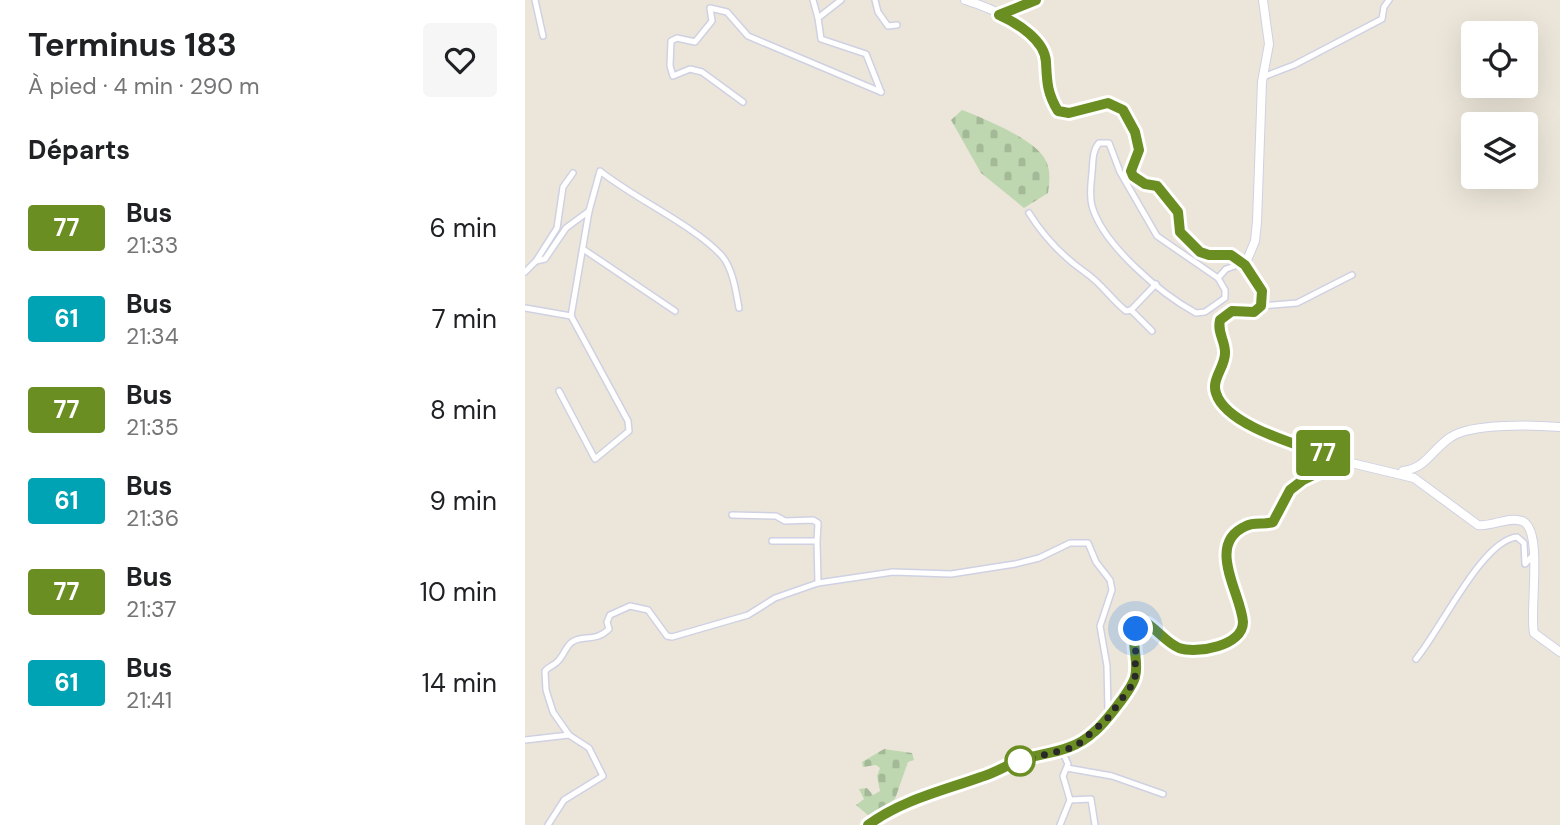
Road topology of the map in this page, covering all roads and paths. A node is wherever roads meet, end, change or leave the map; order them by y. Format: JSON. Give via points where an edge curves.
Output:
{"nodes":[{"id":1,"x":535,"y":0,"type":"edge"},
{"id":2,"x":813,"y":0,"type":"edge"},
{"id":3,"x":841,"y":0,"type":"edge"},
{"id":4,"x":876,"y":0,"type":"edge"},
{"id":5,"x":965,"y":0,"type":"edge"},
{"id":6,"x":1036,"y":0,"type":"edge"},
{"id":7,"x":1265,"y":0,"type":"edge"},
{"id":8,"x":1389,"y":0,"type":"edge"},
{"id":9,"x":999,"y":15,"type":"junction"},
{"id":10,"x":818,"y":18,"type":"junction"},
{"id":11,"x":897,"y":25,"type":"dead end"},
{"id":12,"x":543,"y":36,"type":"dead end"},
{"id":13,"x":1263,"y":77,"type":"junction"},
{"id":14,"x":743,"y":102,"type":"dead end"},
{"id":15,"x":573,"y":173,"type":"dead end"},
{"id":16,"x":589,"y":211,"type":"junction"},
{"id":17,"x":1029,"y":213,"type":"dead end"},
{"id":18,"x":583,"y":249,"type":"junction"},
{"id":19,"x":536,"y":261,"type":"junction"},
{"id":20,"x":1243,"y":265,"type":"junction"},
{"id":21,"x":525,"y":272,"type":"edge"},
{"id":22,"x":1352,"y":275,"type":"dead end"},
{"id":23,"x":1218,"y":278,"type":"junction"},
{"id":24,"x":1156,"y":284,"type":"junction"},
{"id":25,"x":1261,"y":306,"type":"junction"},
{"id":26,"x":525,"y":307,"type":"edge"},
{"id":27,"x":739,"y":308,"type":"dead end"},
{"id":28,"x":1131,"y":310,"type":"junction"},
{"id":29,"x":675,"y":311,"type":"dead end"},
{"id":30,"x":571,"y":316,"type":"junction"},
{"id":31,"x":1152,"y":331,"type":"dead end"},
{"id":32,"x":559,"y":391,"type":"dead end"},
{"id":33,"x":1560,"y":427,"type":"edge"},
{"id":34,"x":1343,"y":461,"type":"junction"},
{"id":35,"x":1397,"y":472,"type":"junction"},
{"id":36,"x":732,"y":515,"type":"dead end"},
{"id":37,"x":772,"y":541,"type":"dead end"},
{"id":38,"x":817,"y":541,"type":"junction"},
{"id":39,"x":1535,"y":553,"type":"junction"},
{"id":40,"x":818,"y":583,"type":"junction"},
{"id":41,"x":1560,"y":652,"type":"edge"},
{"id":42,"x":1416,"y":659,"type":"dead end"},
{"id":43,"x":1108,"y":713,"type":"junction"},
{"id":44,"x":569,"y":735,"type":"junction"},
{"id":45,"x":525,"y":740,"type":"edge"},
{"id":46,"x":1062,"y":751,"type":"junction"},
{"id":47,"x":1067,"y":768,"type":"junction"},
{"id":48,"x":1163,"y":794,"type":"dead end"},
{"id":49,"x":1070,"y":800,"type":"junction"},
{"id":50,"x":548,"y":825,"type":"edge"},
{"id":51,"x":868,"y":825,"type":"edge"},
{"id":52,"x":1060,"y":825,"type":"edge"},
{"id":53,"x":1095,"y":825,"type":"edge"}],
"edges":[{"from":1,"to":12,"type":"street"},
{"from":2,"to":10,"type":"street"},
{"from":3,"to":10,"type":"street"},
{"from":4,"to":11,"type":"street","via":[[888,26]]},
{"from":5,"to":9,"type":"street"},
{"from":6,"to":9,"type":"street"},
{"from":7,"to":13,"type":"street","via":[[1269,44]]},
{"from":8,"to":13,"type":"street","via":[[1382,19]]},
{"from":9,"to":20,"type":"street","via":[[1033,38],[1042,50],[1049,96],[1058,111],[1069,113],[1108,103],[1123,110],[1131,119],[1139,150],[1133,176],[1157,186],[1178,212],[1180,232],[1200,252],[1231,255]]},
{"from":10,"to":14,"type":"street","via":[[821,39],[866,54],[881,92],[758,41],[727,12],[710,8],[712,21],[699,40],[671,41],[673,76],[696,69]]},
{"from":13,"to":20,"type":"street","via":[[1255,241]]},
{"from":15,"to":19,"type":"street","via":[[563,187],[557,228]]},
{"from":16,"to":18,"type":"street"},
{"from":16,"to":19,"type":"street","via":[[566,228],[545,259]]},
{"from":16,"to":27,"type":"street","via":[[600,171],[723,258]]},
{"from":17,"to":28,"type":"street","via":[[1042,233],[1080,270],[1126,311]]},
{"from":18,"to":29,"type":"street"},
{"from":18,"to":30,"type":"street"},
{"from":19,"to":21,"type":"street"},
{"from":20,"to":23,"type":"street","via":[[1226,269]]},
{"from":20,"to":25,"type":"street","via":[[1262,291]]},
{"from":22,"to":25,"type":"street","via":[[1297,303]]},
{"from":23,"to":24,"type":"street","via":[[1224,298],[1196,313]]},
{"from":23,"to":24,"type":"street","via":[[1157,236],[1120,172],[1109,143],[1099,143],[1093,159],[1092,207],[1118,250]]},
{"from":24,"to":28,"type":"street"},
{"from":25,"to":34,"type":"street","via":[[1254,312],[1232,311],[1220,320],[1219,333],[1226,350],[1216,394],[1236,417],[1287,442]]},
{"from":26,"to":30,"type":"street"},
{"from":28,"to":31,"type":"street"},
{"from":30,"to":32,"type":"street","via":[[628,421],[629,431],[595,459]]},
{"from":33,"to":35,"type":"street","via":[[1459,432],[1422,467]]},
{"from":34,"to":35,"type":"street"},
{"from":34,"to":43,"type":"street","via":[[1290,490],[1273,522],[1245,526],[1229,541],[1226,560],[1243,616],[1239,637],[1228,644],[1186,649],[1173,645],[1148,624],[1139,625],[1134,636],[1135,681]]},
{"from":35,"to":39,"type":"street","via":[[1427,485],[1478,525],[1523,522],[1532,530]]},
{"from":36,"to":38,"type":"street","via":[[813,520],[818,523]]},
{"from":37,"to":38,"type":"street"},
{"from":38,"to":40,"type":"street"},
{"from":39,"to":41,"type":"street","via":[[1531,587],[1534,633]]},
{"from":39,"to":42,"type":"street","via":[[1525,564],[1524,543],[1517,537],[1494,548]]},
{"from":40,"to":43,"type":"street","via":[[893,572],[951,574],[1015,564],[1070,543],[1088,543],[1112,590],[1100,626]]},
{"from":40,"to":44,"type":"street","via":[[775,598],[748,615],[672,637],[647,610],[630,606],[613,612],[606,632],[594,639],[576,639],[545,671],[549,701]]},
{"from":43,"to":46,"type":"street","via":[[1086,740]]},
{"from":44,"to":45,"type":"street"},
{"from":44,"to":50,"type":"street","via":[[589,748],[603,776],[564,800]]},
{"from":46,"to":47,"type":"street"},
{"from":46,"to":51,"type":"street","via":[[1016,762],[918,798]]},
{"from":47,"to":48,"type":"street","via":[[1112,776]]},
{"from":47,"to":49,"type":"street","via":[[1063,776]]},
{"from":49,"to":52,"type":"street"},
{"from":49,"to":53,"type":"street","via":[[1091,799]]}]}
